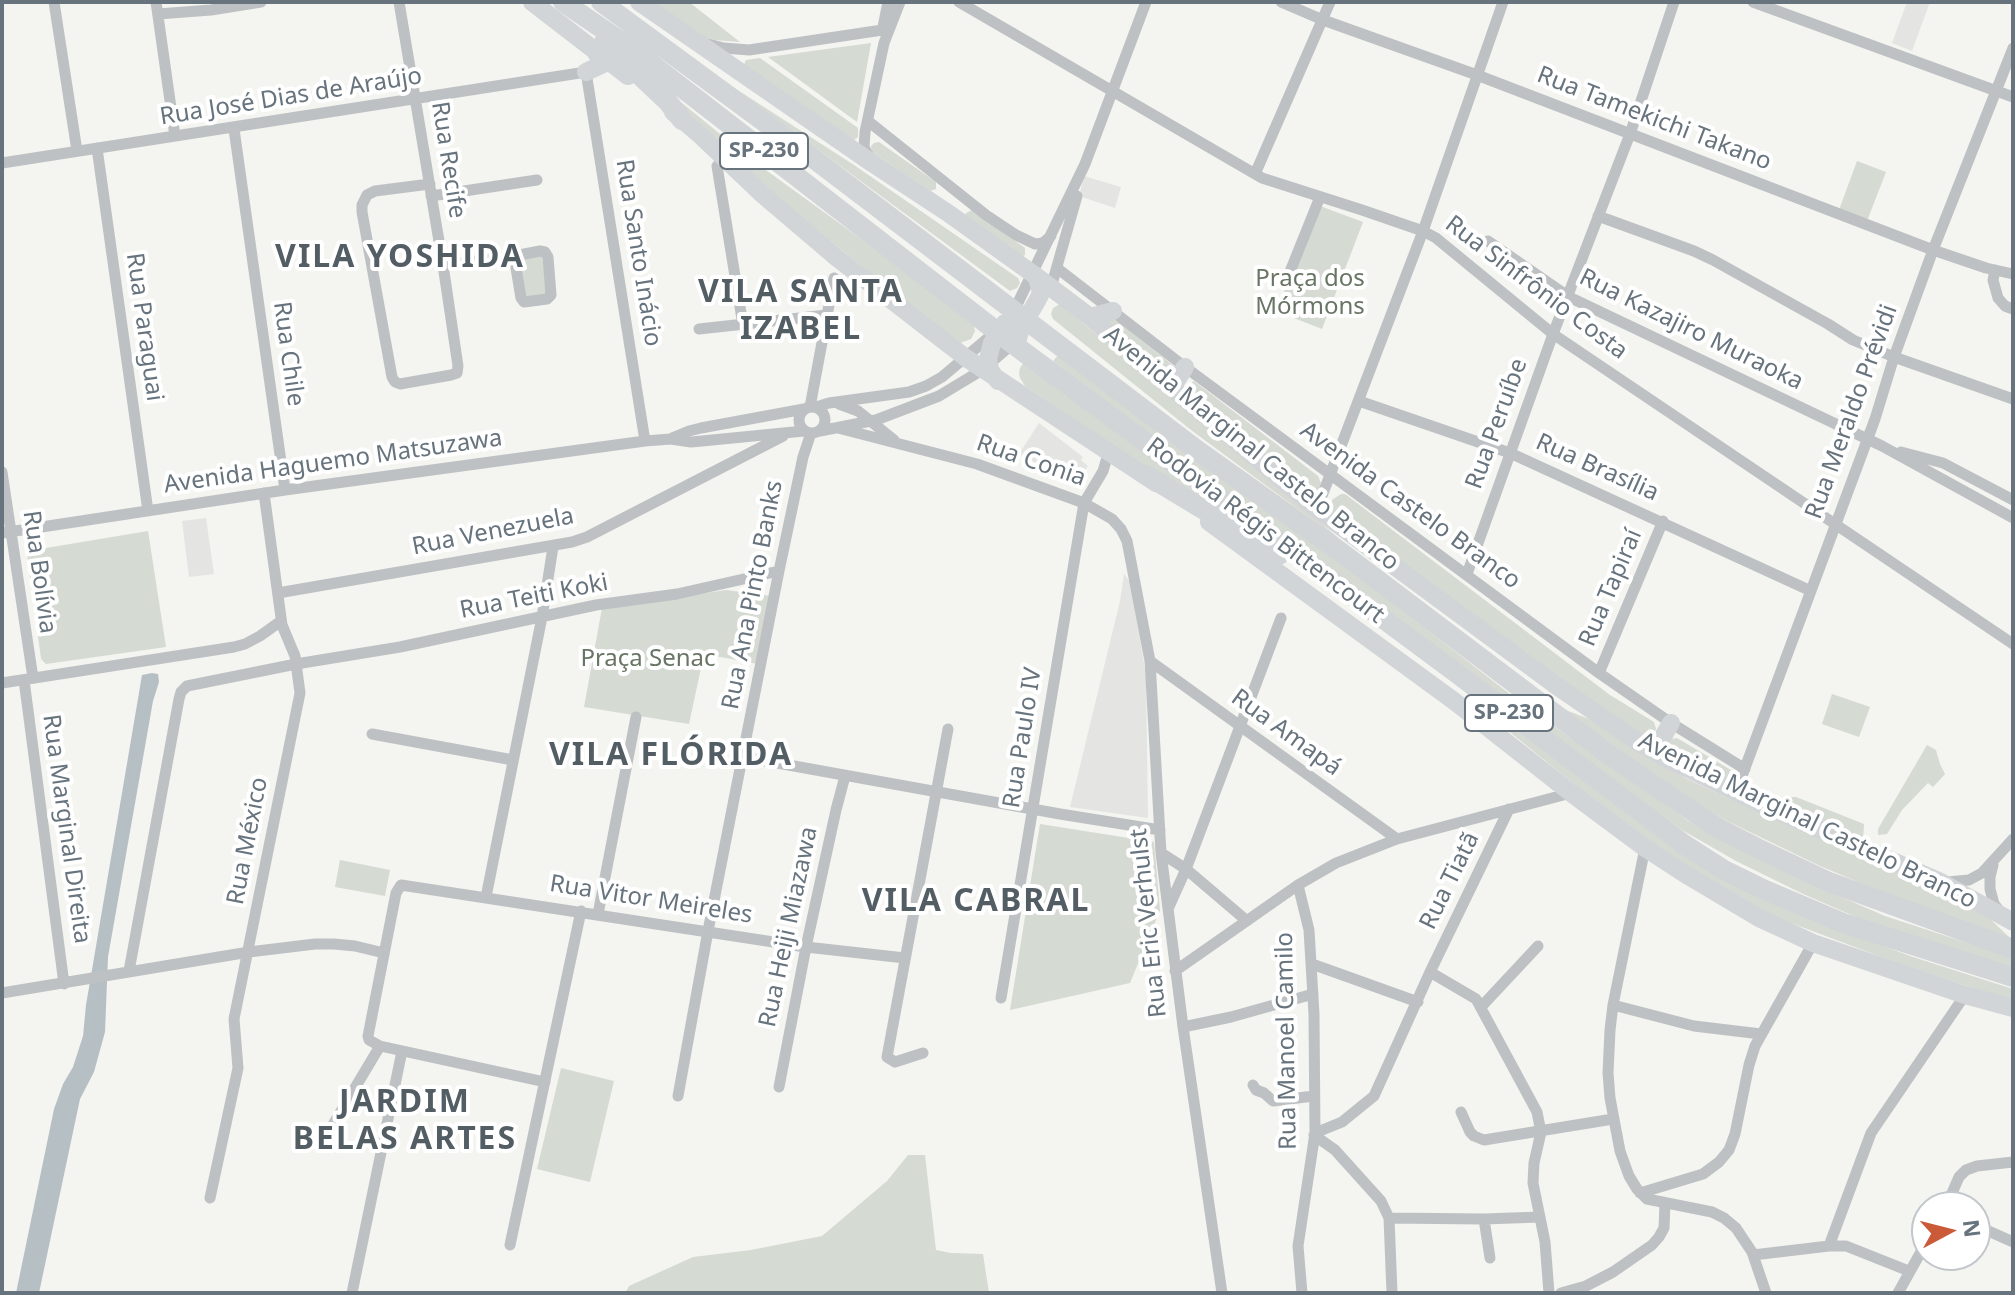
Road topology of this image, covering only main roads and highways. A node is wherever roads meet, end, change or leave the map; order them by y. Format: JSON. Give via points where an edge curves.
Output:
{"nodes":[{"id":1,"x":532,"y":2,"type":"edge"},
{"id":2,"x":601,"y":2,"type":"edge"},
{"id":3,"x":564,"y":3,"type":"edge"},
{"id":4,"x":644,"y":4,"type":"edge"},
{"id":5,"x":594,"y":48,"type":"junction"},
{"id":6,"x":586,"y":72,"type":"road end"},
{"id":7,"x":682,"y":120,"type":"junction"},
{"id":8,"x":830,"y":252,"type":"junction"},
{"id":9,"x":858,"y":275,"type":"junction"},
{"id":10,"x":1050,"y":280,"type":"junction"},
{"id":11,"x":1113,"y":311,"type":"road end"},
{"id":12,"x":1090,"y":317,"type":"junction"},
{"id":13,"x":1005,"y":323,"type":"road end"},
{"id":14,"x":1018,"y":339,"type":"road end"},
{"id":15,"x":1185,"y":367,"type":"road end"},
{"id":16,"x":990,"y":372,"type":"junction"},
{"id":17,"x":1172,"y":388,"type":"junction"},
{"id":18,"x":1138,"y":470,"type":"junction"},
{"id":19,"x":1455,"y":672,"type":"junction"},
{"id":20,"x":1671,"y":723,"type":"road end"},
{"id":21,"x":1654,"y":752,"type":"junction"},
{"id":22,"x":2012,"y":921,"type":"edge"},
{"id":23,"x":2013,"y":949,"type":"edge"},
{"id":24,"x":2013,"y":977,"type":"edge"},
{"id":25,"x":2013,"y":1008,"type":"edge"}],
"edges":[{"from":1,"to":5,"type":"main road"},
{"from":2,"to":23,"type":"highway","name":"Rodovia Régis Bittencourt","number":"SP-230","via":[[1604,751],[1720,829],[1829,882]]},
{"from":3,"to":7,"type":"highway"},
{"from":3,"to":19,"type":"highway","name":"Rodovia Régis Bittencourt","number":"SP-230","via":[[632,49],[962,305]]},
{"from":4,"to":10,"type":"main road","name":"Avenida Marginal Castelo Branco"},
{"from":5,"to":6,"type":"main road","via":[[603,64]]},
{"from":5,"to":7,"type":"main road"},
{"from":7,"to":8,"type":"main road"},
{"from":8,"to":9,"type":"main road"},
{"from":8,"to":9,"type":"main road","via":[[834,278],[845,270]]},
{"from":9,"to":16,"type":"main road"},
{"from":10,"to":12,"type":"main road","name":"Avenida Marginal Castelo Branco"},
{"from":10,"to":14,"type":"main road"},
{"from":11,"to":12,"type":"main road"},
{"from":12,"to":17,"type":"main road","name":"Avenida Marginal Castelo Branco"},
{"from":13,"to":16,"type":"main road","via":[[992,343]]},
{"from":15,"to":17,"type":"main road"},
{"from":16,"to":18,"type":"main road"},
{"from":17,"to":21,"type":"main road","name":"Avenida Marginal Castelo Branco","via":[[1317,509]]},
{"from":18,"to":19,"type":"highway","via":[[1292,563],[1427,660]]},
{"from":18,"to":25,"type":"main road","via":[[1685,874],[1813,943]]},
{"from":19,"to":24,"type":"highway","name":"Rodovia Régis Bittencourt","number":"SP-230","via":[[1724,870],[1843,923]]},
{"from":20,"to":21,"type":"main road"},
{"from":21,"to":22,"type":"main road","name":"Avenida Marginal Castelo Branco","via":[[1941,882]]}]}
